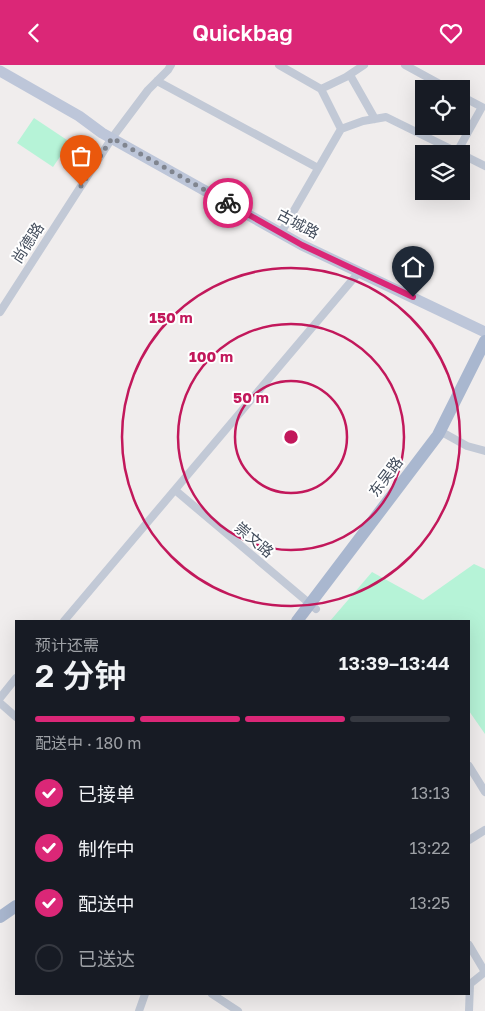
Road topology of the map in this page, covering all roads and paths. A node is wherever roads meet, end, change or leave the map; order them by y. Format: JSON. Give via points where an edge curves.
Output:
{"nodes":[{"id":1,"x":171,"y":65,"type":"edge"},
{"id":2,"x":279,"y":65,"type":"edge"},
{"id":3,"x":364,"y":65,"type":"edge"},
{"id":4,"x":405,"y":65,"type":"edge"},
{"id":5,"x":0,"y":71,"type":"edge"},
{"id":6,"x":350,"y":75,"type":"junction"},
{"id":7,"x":432,"y":80,"type":"edge"},
{"id":8,"x":157,"y":81,"type":"junction"},
{"id":9,"x":321,"y":89,"type":"junction"},
{"id":10,"x":470,"y":101,"type":"edge"},
{"id":11,"x":375,"y":119,"type":"junction"},
{"id":12,"x":341,"y":129,"type":"junction"},
{"id":13,"x":470,"y":132,"type":"edge"},
{"id":14,"x":112,"y":138,"type":"junction"},
{"id":15,"x":444,"y":145,"type":"edge"},
{"id":16,"x":470,"y":158,"type":"edge"},
{"id":17,"x":485,"y":166,"type":"edge"},
{"id":18,"x":318,"y":168,"type":"junction"},
{"id":19,"x":280,"y":233,"type":"junction"},
{"id":20,"x":359,"y":272,"type":"junction"},
{"id":21,"x":0,"y":312,"type":"edge"},
{"id":22,"x":485,"y":332,"type":"edge"},
{"id":23,"x":485,"y":341,"type":"edge"},
{"id":24,"x":485,"y":355,"type":"edge"},
{"id":25,"x":443,"y":432,"type":"junction"},
{"id":26,"x":485,"y":451,"type":"edge"},
{"id":27,"x":175,"y":490,"type":"junction"},
{"id":28,"x":313,"y":607,"type":"junction"},
{"id":29,"x":65,"y":620,"type":"edge"},
{"id":30,"x":298,"y":620,"type":"edge"},
{"id":31,"x":306,"y":620,"type":"edge"},
{"id":32,"x":15,"y":679,"type":"edge"},
{"id":33,"x":0,"y":698,"type":"edge"},
{"id":34,"x":0,"y":703,"type":"edge"},
{"id":35,"x":15,"y":716,"type":"edge"},
{"id":36,"x":470,"y":768,"type":"edge"},
{"id":37,"x":485,"y":792,"type":"edge"},
{"id":38,"x":485,"y":830,"type":"edge"},
{"id":39,"x":470,"y":839,"type":"edge"},
{"id":40,"x":15,"y":907,"type":"edge"},
{"id":41,"x":15,"y":915,"type":"edge"},
{"id":42,"x":0,"y":917,"type":"edge"},
{"id":43,"x":0,"y":925,"type":"edge"},
{"id":44,"x":470,"y":947,"type":"edge"},
{"id":45,"x":485,"y":972,"type":"edge"},
{"id":46,"x":146,"y":995,"type":"edge"},
{"id":47,"x":214,"y":995,"type":"edge"},
{"id":48,"x":142,"y":1010,"type":"edge"},
{"id":49,"x":238,"y":1011,"type":"edge"},
{"id":50,"x":470,"y":1011,"type":"edge"}],
"edges":[{"from":1,"to":8,"type":"street","name":"尚德路"},
{"from":2,"to":9,"type":"street"},
{"from":3,"to":6,"type":"street"},
{"from":4,"to":7,"type":"street"},
{"from":5,"to":14,"type":"street","name":"古城路"},
{"from":6,"to":9,"type":"street"},
{"from":6,"to":11,"type":"street"},
{"from":8,"to":14,"type":"street","name":"尚德路"},
{"from":8,"to":18,"type":"street"},
{"from":9,"to":12,"type":"street"},
{"from":10,"to":13,"type":"street","via":[[482,107]]},
{"from":11,"to":12,"type":"street"},
{"from":11,"to":15,"type":"street","via":[[386,117]]},
{"from":12,"to":18,"type":"street"},
{"from":14,"to":19,"type":"street","name":"古城路"},
{"from":14,"to":21,"type":"street","name":"尚德路"},
{"from":16,"to":17,"type":"street"},
{"from":18,"to":19,"type":"street"},
{"from":19,"to":20,"type":"street","name":"古城路"},
{"from":20,"to":22,"type":"street","name":"古城路"},
{"from":20,"to":27,"type":"street"},
{"from":23,"to":25,"type":"main road","name":"东吴路"},
{"from":24,"to":25,"type":"main road","name":"东吴路"},
{"from":25,"to":26,"type":"street","via":[[467,446]]},
{"from":25,"to":28,"type":"main road","name":"东吴路"},
{"from":27,"to":28,"type":"street","name":"崇文路"},
{"from":27,"to":29,"type":"street"},
{"from":28,"to":30,"type":"main road","name":"东吴路"},
{"from":28,"to":31,"type":"main road","name":"东吴路"},
{"from":32,"to":33,"type":"street"},
{"from":34,"to":35,"type":"street"},
{"from":36,"to":37,"type":"street"},
{"from":38,"to":39,"type":"street"},
{"from":40,"to":42,"type":"main road"},
{"from":41,"to":43,"type":"main road"},
{"from":44,"to":45,"type":"street"},
{"from":45,"to":50,"type":"street","via":[[470,984]]},
{"from":46,"to":48,"type":"street"},
{"from":47,"to":49,"type":"street"}]}
